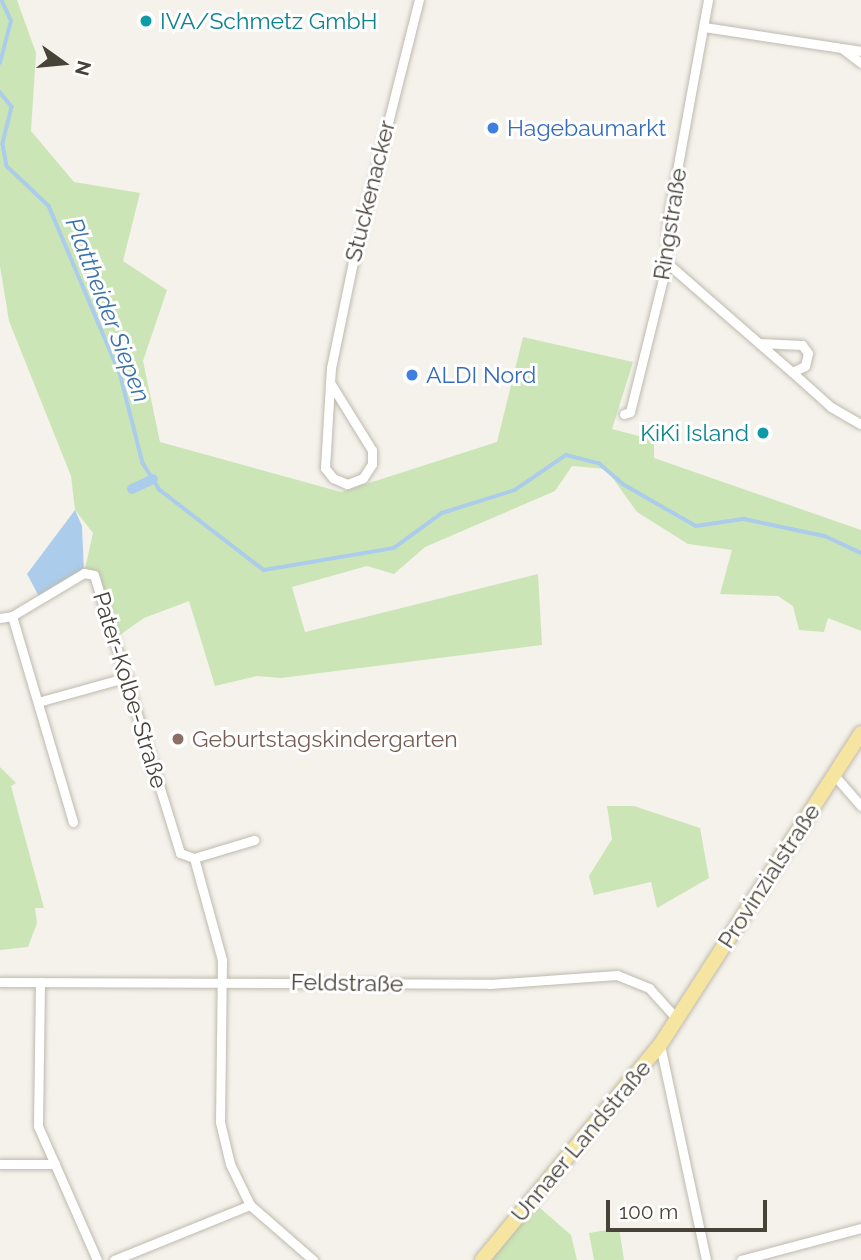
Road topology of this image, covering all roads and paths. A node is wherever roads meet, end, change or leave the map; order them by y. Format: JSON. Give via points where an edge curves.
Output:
{"nodes":[{"id":1,"x":419,"y":0,"type":"edge"},
{"id":2,"x":708,"y":0,"type":"edge"},
{"id":3,"x":704,"y":27,"type":"junction"},
{"id":4,"x":843,"y":49,"type":"junction"},
{"id":5,"x":861,"y":51,"type":"edge"},
{"id":6,"x":861,"y":63,"type":"edge"},
{"id":7,"x":667,"y":262,"type":"junction"},
{"id":8,"x":759,"y":343,"type":"junction"},
{"id":9,"x":792,"y":372,"type":"junction"},
{"id":10,"x":331,"y":384,"type":"junction"},
{"id":11,"x":624,"y":414,"type":"dead end"},
{"id":12,"x":861,"y":424,"type":"edge"},
{"id":13,"x":12,"y":616,"type":"junction"},
{"id":14,"x":0,"y":618,"type":"edge"},
{"id":15,"x":128,"y":677,"type":"junction"},
{"id":16,"x":38,"y":702,"type":"junction"},
{"id":17,"x":861,"y":733,"type":"edge"},
{"id":18,"x":834,"y":775,"type":"junction"},
{"id":19,"x":861,"y":806,"type":"edge"},
{"id":20,"x":73,"y":822,"type":"dead end"},
{"id":21,"x":254,"y":840,"type":"dead end"},
{"id":22,"x":194,"y":858,"type":"junction"},
{"id":23,"x":0,"y":982,"type":"edge"},
{"id":24,"x":40,"y":982,"type":"junction"},
{"id":25,"x":222,"y":982,"type":"junction"},
{"id":26,"x":677,"y":1019,"type":"junction"},
{"id":27,"x":660,"y":1045,"type":"junction"},
{"id":28,"x":0,"y":1164,"type":"edge"},
{"id":29,"x":55,"y":1164,"type":"junction"},
{"id":30,"x":250,"y":1205,"type":"junction"},
{"id":31,"x":861,"y":1228,"type":"edge"},
{"id":32,"x":97,"y":1260,"type":"edge"},
{"id":33,"x":114,"y":1260,"type":"edge"},
{"id":34,"x":313,"y":1260,"type":"edge"},
{"id":35,"x":482,"y":1260,"type":"edge"},
{"id":36,"x":706,"y":1260,"type":"edge"},
{"id":37,"x":741,"y":1260,"type":"edge"}],
"edges":[{"from":1,"to":10,"type":"street","name":"Stuckenacker","via":[[353,262]]},
{"from":2,"to":3,"type":"street","name":"Ringstraße"},
{"from":3,"to":4,"type":"street"},
{"from":3,"to":7,"type":"street","name":"Ringstraße","via":[[668,220]]},
{"from":4,"to":5,"type":"street"},
{"from":4,"to":6,"type":"street"},
{"from":7,"to":8,"type":"street"},
{"from":7,"to":11,"type":"street","name":"Ringstraße","via":[[630,411]]},
{"from":8,"to":9,"type":"street"},
{"from":8,"to":9,"type":"street","via":[[802,345],[808,353],[805,366]]},
{"from":9,"to":12,"type":"street","via":[[831,407]]},
{"from":10,"to":10,"type":"street","name":"Stuckenacker","via":[[326,468],[333,478],[347,484],[363,478],[372,464],[372,450]]},
{"from":13,"to":14,"type":"street","name":"Pater-Kolbe-Straße"},
{"from":13,"to":15,"type":"street","name":"Pater-Kolbe-Straße","via":[[84,573],[94,575]]},
{"from":13,"to":16,"type":"street"},
{"from":15,"to":16,"type":"street"},
{"from":15,"to":22,"type":"street","name":"Pater-Kolbe-Straße","via":[[180,853]]},
{"from":16,"to":20,"type":"street"},
{"from":17,"to":18,"type":"main road","name":"Provinzialstraße"},
{"from":18,"to":19,"type":"street"},
{"from":18,"to":26,"type":"main road","name":"Provinzialstraße"},
{"from":21,"to":22,"type":"street"},
{"from":22,"to":25,"type":"street","name":"Pater-Kolbe-Straße","via":[[222,960]]},
{"from":23,"to":24,"type":"street","name":"Feldstraße"},
{"from":24,"to":25,"type":"street","name":"Feldstraße"},
{"from":24,"to":29,"type":"street","via":[[38,1126]]},
{"from":25,"to":26,"type":"street","name":"Feldstraße","via":[[490,984],[618,975],[649,988]]},
{"from":25,"to":30,"type":"street","name":"Pater-Kolbe-Straße","via":[[220,1122],[230,1164]]},
{"from":26,"to":27,"type":"main road","name":"Unnaer Landstraße"},
{"from":27,"to":35,"type":"main road","name":"Unnaer Landstraße"},
{"from":27,"to":36,"type":"street"},
{"from":28,"to":29,"type":"street"},
{"from":29,"to":32,"type":"street"},
{"from":30,"to":33,"type":"street"},
{"from":30,"to":34,"type":"street","name":"Pater-Kolbe-Straße"},
{"from":31,"to":37,"type":"street"}]}
